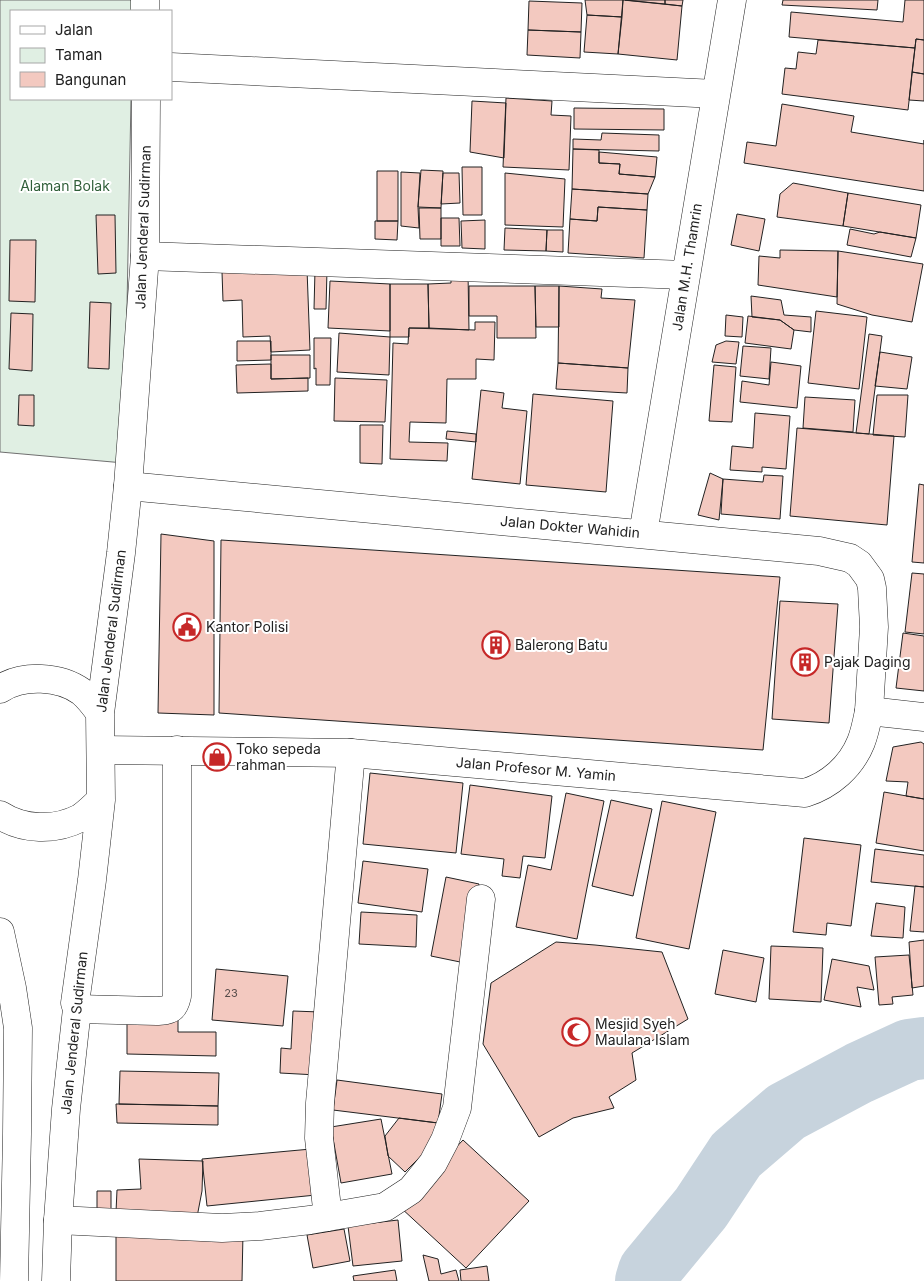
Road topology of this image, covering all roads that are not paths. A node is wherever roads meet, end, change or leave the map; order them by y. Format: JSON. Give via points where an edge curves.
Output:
{"nodes":[{"id":1,"x":732,"y":0,"type":"edge"},
{"id":2,"x":172,"y":67,"type":"edge"},
{"id":3,"x":716,"y":94,"type":"junction"},
{"id":4,"x":146,"y":100,"type":"edge"},
{"id":5,"x":145,"y":256,"type":"junction"},
{"id":6,"x":686,"y":275,"type":"junction"},
{"id":7,"x":128,"y":486,"type":"junction"},
{"id":8,"x":643,"y":534,"type":"junction"},
{"id":9,"x":0,"y":689,"type":"edge"},
{"id":10,"x":869,"y":711,"type":"junction"},
{"id":11,"x":100,"y":713,"type":"junction"},
{"id":12,"x":924,"y":717,"type":"edge"},
{"id":13,"x":101,"y":750,"type":"junction"},
{"id":14,"x":177,"y":750,"type":"junction"},
{"id":15,"x":351,"y":753,"type":"junction"},
{"id":16,"x":101,"y":800,"type":"junction"},
{"id":17,"x":0,"y":815,"type":"edge"},
{"id":18,"x":481,"y":898,"type":"dead end"},
{"id":19,"x":0,"y":932,"type":"edge"},
{"id":20,"x":77,"y":1009,"type":"junction"},
{"id":21,"x":328,"y":1217,"type":"junction"},
{"id":22,"x":58,"y":1220,"type":"junction"},
{"id":23,"x":14,"y":1281,"type":"edge"},
{"id":24,"x":56,"y":1281,"type":"edge"}],
"edges":[{"from":1,"to":3,"type":"main road","name":"Jalan M.H. Thamrin"},
{"from":2,"to":3,"type":"main road"},
{"from":3,"to":6,"type":"main road","name":"Jalan M.H. Thamrin"},
{"from":4,"to":5,"type":"main road","name":"Jalan Jenderal Sudirman"},
{"from":5,"to":6,"type":"main road"},
{"from":5,"to":7,"type":"main road","name":"Jalan Jenderal Sudirman"},
{"from":6,"to":8,"type":"main road","name":"Jalan M.H. Thamrin"},
{"from":7,"to":8,"type":"main road","name":"Jalan Dokter Wahidin"},
{"from":7,"to":11,"type":"main road","name":"Jalan Jenderal Sudirman"},
{"from":8,"to":10,"type":"main road","name":"Jalan Dokter Wahidin","via":[[819,551],[850,558],[859,564],[870,579],[872,588],[874,627]]},
{"from":9,"to":11,"type":"main road","via":[[17,681],[56,681],[83,693]]},
{"from":10,"to":12,"type":"main road"},
{"from":10,"to":15,"type":"main road","name":"Jalan Profesor M. Yamin","via":[[862,740],[848,764],[828,782],[805,793]]},
{"from":11,"to":13,"type":"main road","name":"Jalan Jenderal Sudirman"},
{"from":13,"to":14,"type":"main road","name":"Jalan Profesor M. Yamin"},
{"from":13,"to":16,"type":"main road","name":"Jalan Jenderal Sudirman"},
{"from":14,"to":15,"type":"main road","name":"Jalan Profesor M. Yamin"},
{"from":14,"to":20,"type":"main road","via":[[176,1005],[170,1010],[157,1011]]},
{"from":15,"to":21,"type":"main road","via":[[318,1138]]},
{"from":16,"to":17,"type":"main road","via":[[80,818],[51,827],[22,825]]},
{"from":16,"to":20,"type":"main road","name":"Jalan Jenderal Sudirman","via":[[75,1003]]},
{"from":18,"to":21,"type":"main road","via":[[457,1108],[445,1140],[422,1178],[398,1199],[385,1207]]},
{"from":19,"to":23,"type":"main road","via":[[18,1028]]},
{"from":20,"to":22,"type":"main road","name":"Jalan Jenderal Sudirman"},
{"from":21,"to":22,"type":"main road","via":[[222,1228]]},
{"from":22,"to":24,"type":"main road","name":"Jalan Jenderal Sudirman"}]}
